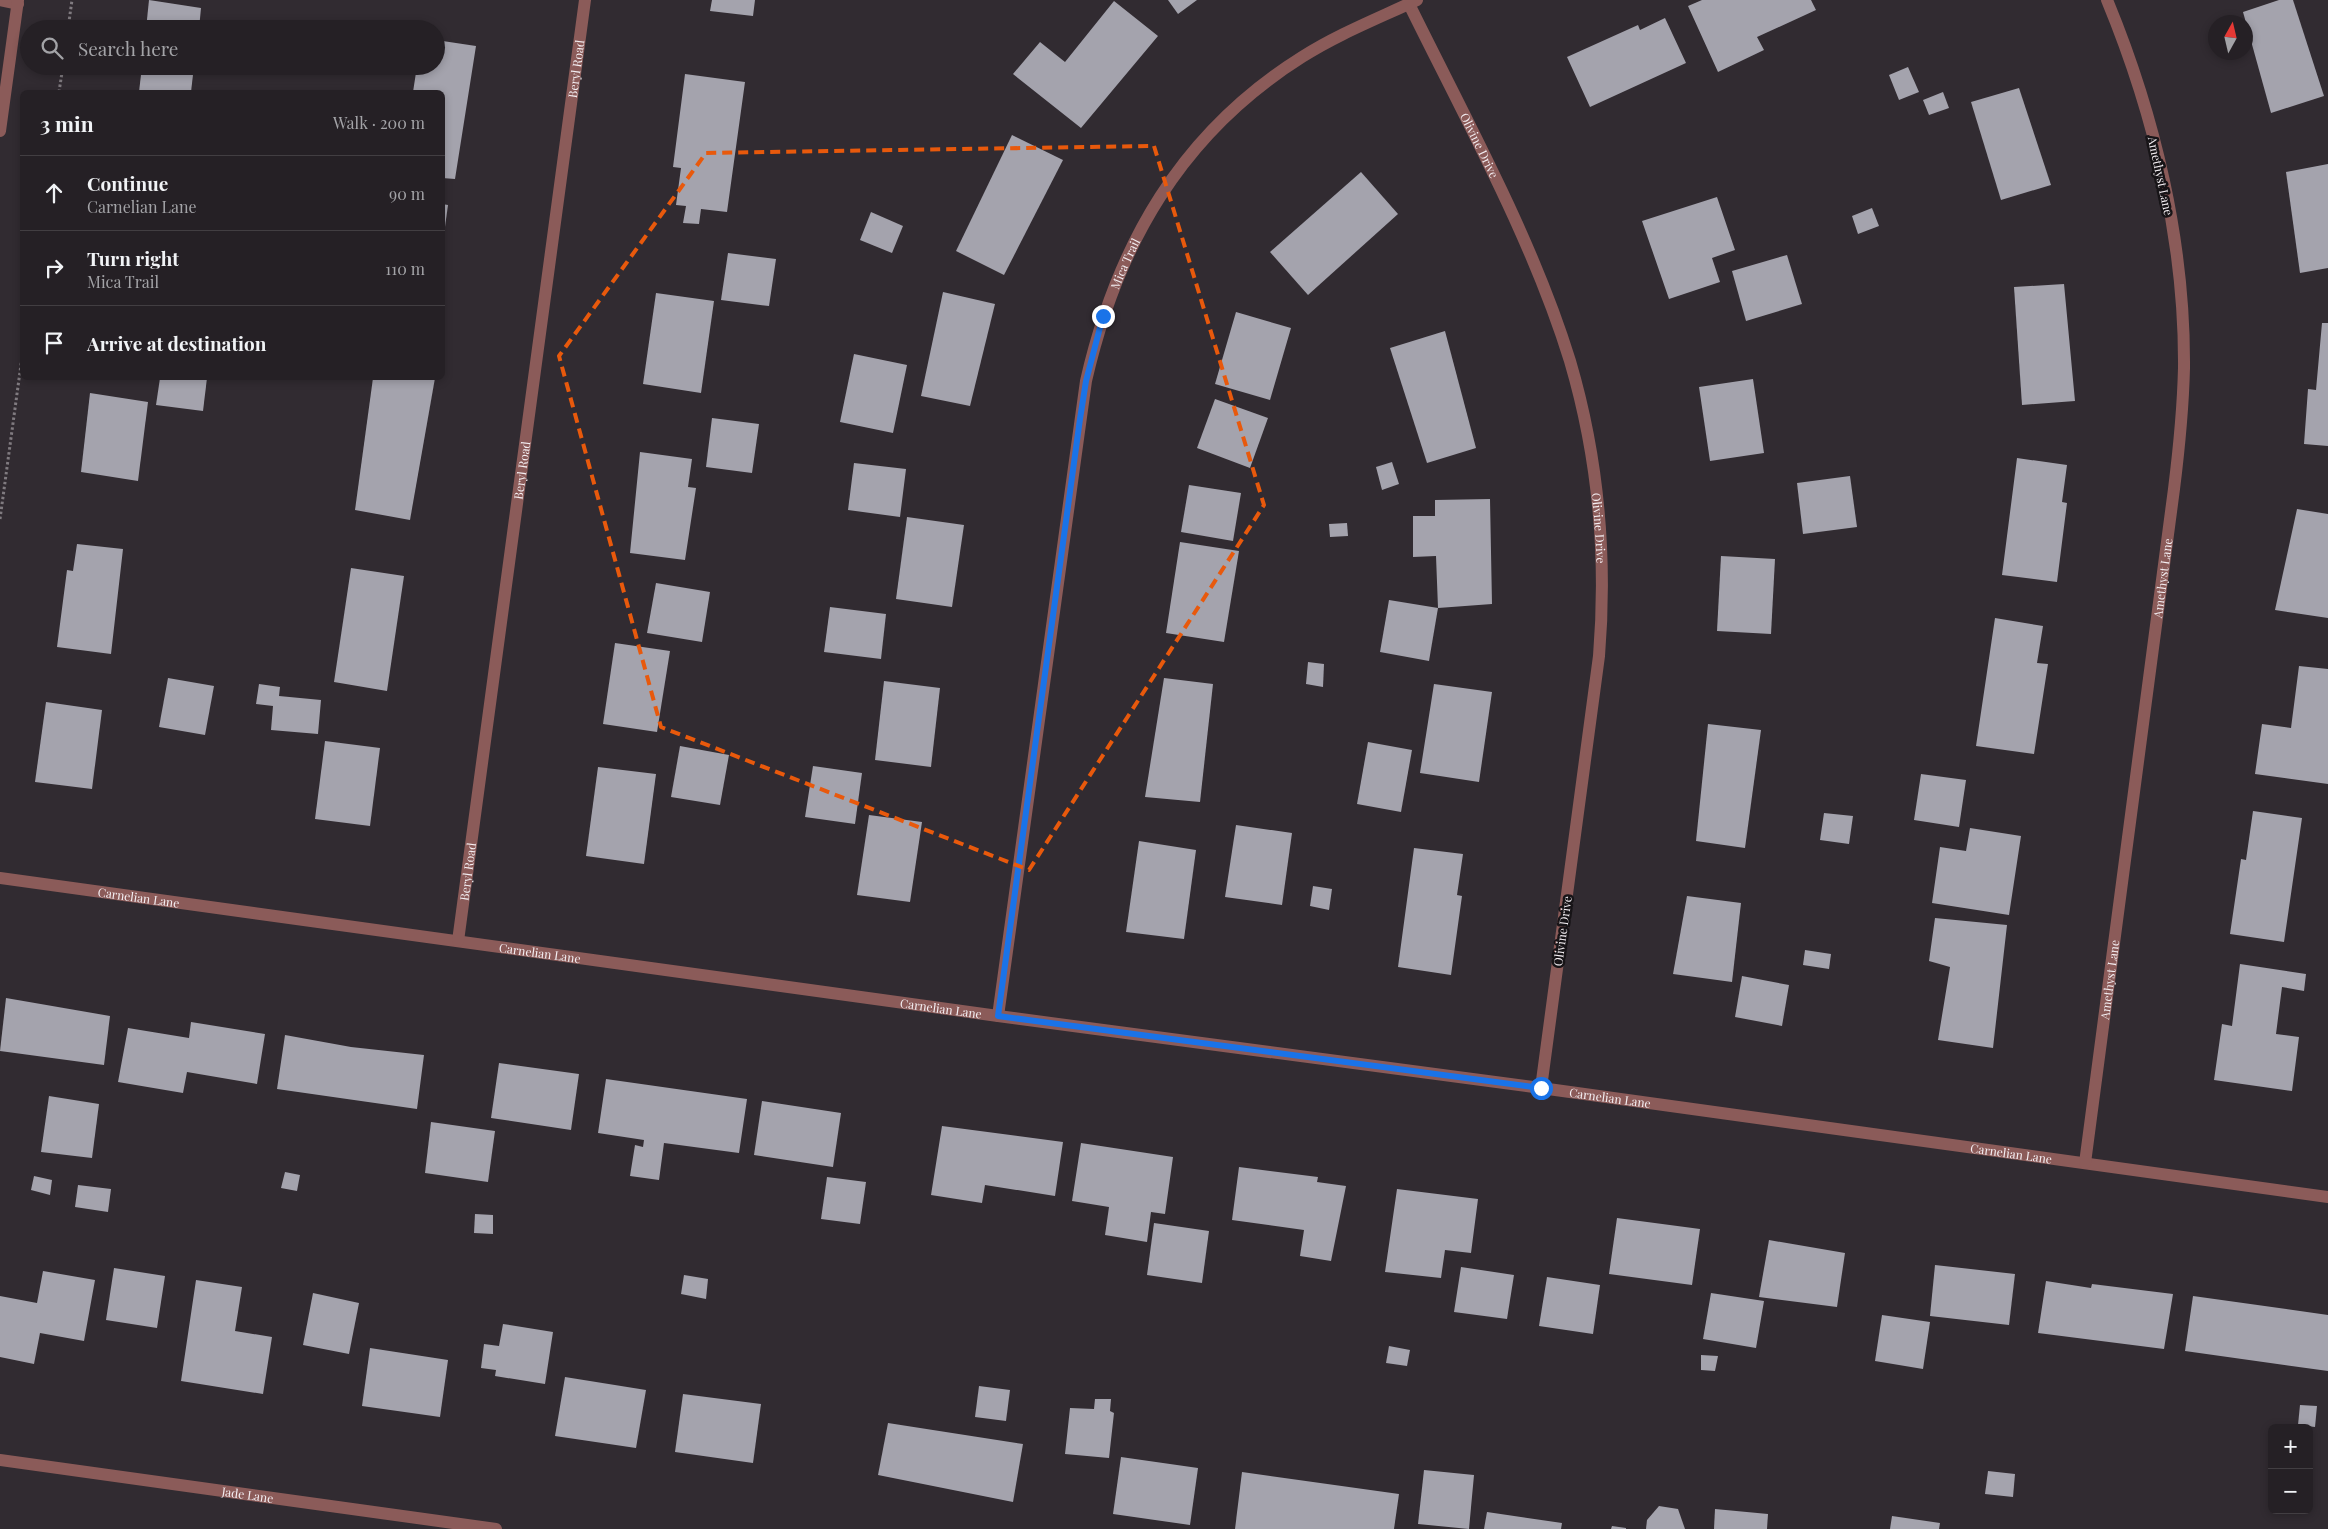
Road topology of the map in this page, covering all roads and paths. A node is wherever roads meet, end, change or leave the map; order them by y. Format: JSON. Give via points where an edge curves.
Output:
{"nodes":[{"id":1,"x":0,"y":0,"type":"edge"},
{"id":2,"x":72,"y":0,"type":"edge"},
{"id":3,"x":585,"y":0,"type":"edge"},
{"id":4,"x":2108,"y":0,"type":"edge"},
{"id":5,"x":18,"y":2,"type":"edge"},
{"id":6,"x":1413,"y":2,"type":"edge"},
{"id":7,"x":69,"y":20,"type":"edge"},
{"id":8,"x":62,"y":75,"type":"edge"},
{"id":9,"x":59,"y":90,"type":"edge"},
{"id":10,"x":0,"y":130,"type":"edge"},
{"id":11,"x":20,"y":372,"type":"edge"},
{"id":12,"x":0,"y":519,"type":"edge"},
{"id":13,"x":0,"y":878,"type":"edge"},
{"id":14,"x":458,"y":941,"type":"junction"},
{"id":15,"x":998,"y":1016,"type":"junction"},
{"id":16,"x":1541,"y":1088,"type":"junction"},
{"id":17,"x":2085,"y":1163,"type":"junction"},
{"id":18,"x":2328,"y":1197,"type":"edge"},
{"id":19,"x":0,"y":1460,"type":"edge"},
{"id":20,"x":496,"y":1529,"type":"edge"}],
"edges":[{"from":1,"to":5,"type":"street"},
{"from":2,"to":7,"type":"path"},
{"from":3,"to":14,"type":"street","name":"Beryl Road"},
{"from":4,"to":17,"type":"street","name":"Amethyst Lane","via":[[2135,70],[2163,176],[2180,288],[2184,367],[2174,489]]},
{"from":5,"to":10,"type":"street"},
{"from":6,"to":15,"type":"street","name":"Mica Trail","via":[[1304,56],[1244,101],[1190,154],[1172,178],[1135,239],[1119,274],[1103,316],[1086,381]]},
{"from":6,"to":16,"type":"street","name":"Olivine Drive","via":[[1548,301],[1577,386],[1597,498],[1603,595],[1600,656]]},
{"from":8,"to":9,"type":"path"},
{"from":11,"to":12,"type":"path"},
{"from":13,"to":14,"type":"street","name":"Carnelian Lane"},
{"from":14,"to":15,"type":"street","name":"Carnelian Lane"},
{"from":15,"to":16,"type":"street","name":"Carnelian Lane"},
{"from":16,"to":17,"type":"street","name":"Carnelian Lane"},
{"from":17,"to":18,"type":"street","name":"Carnelian Lane"},
{"from":19,"to":20,"type":"street","name":"Jade Lane"}]}
